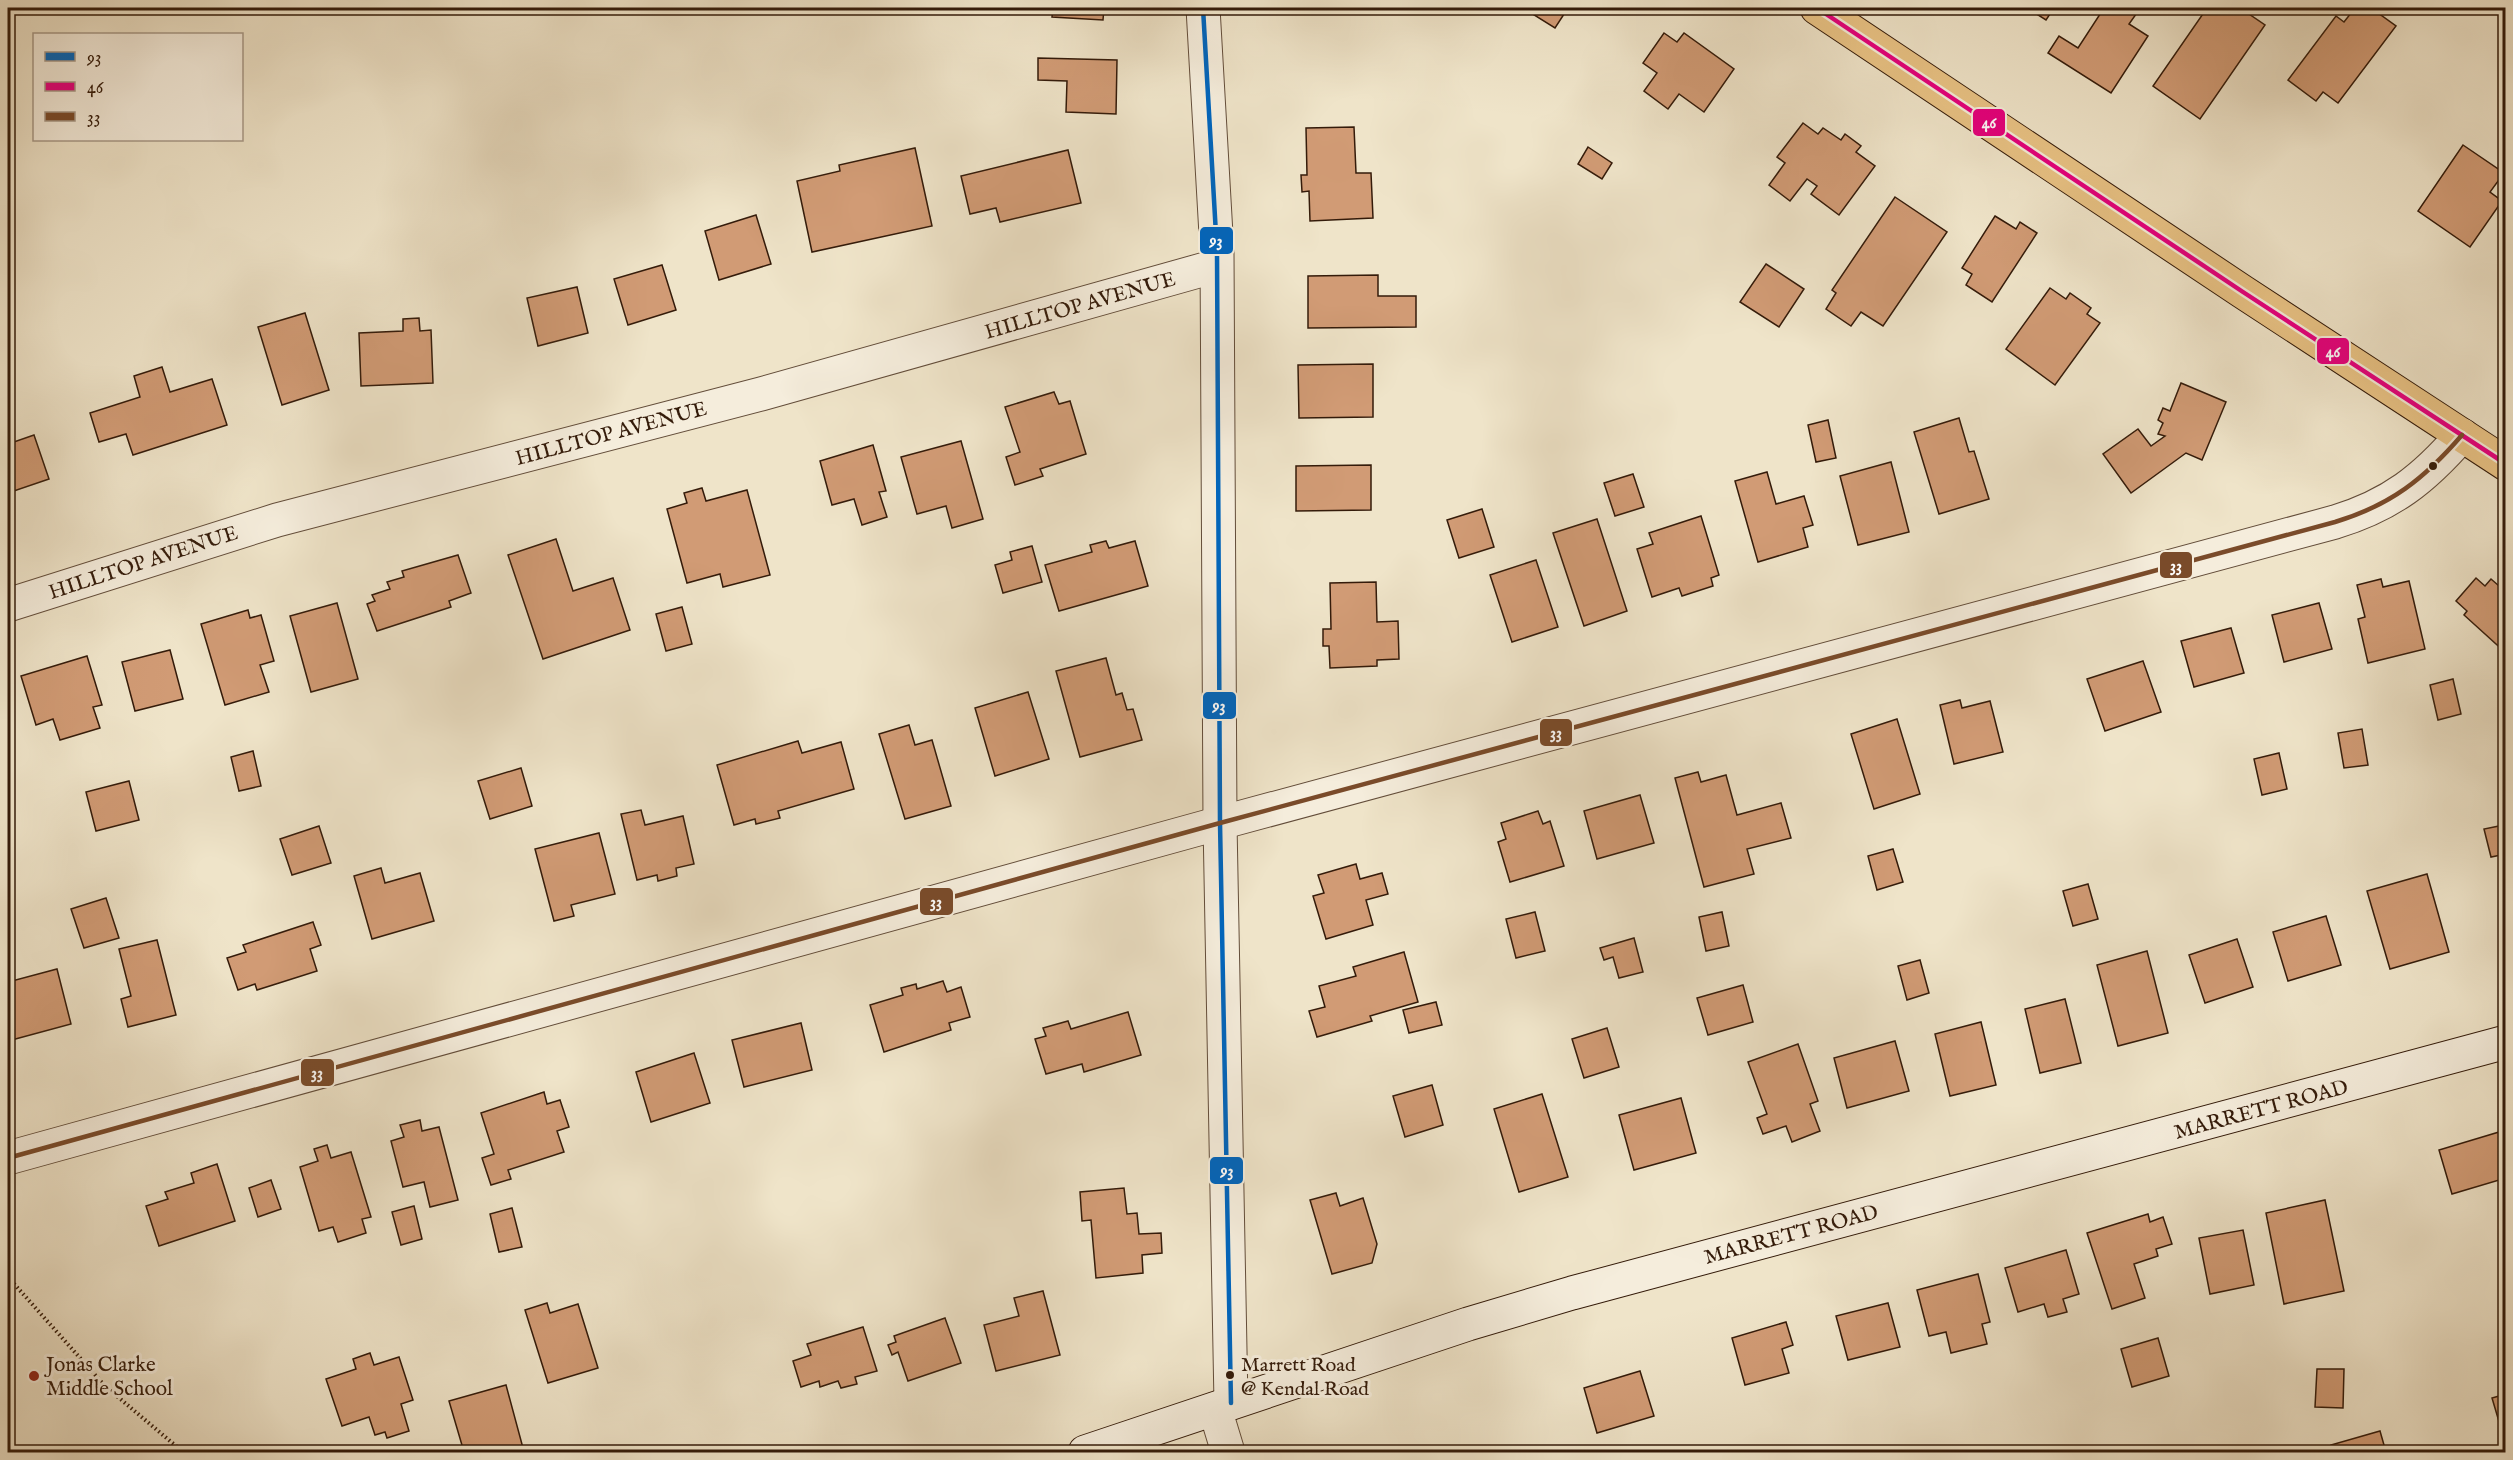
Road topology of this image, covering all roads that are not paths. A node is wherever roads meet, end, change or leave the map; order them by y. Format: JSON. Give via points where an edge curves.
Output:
{"nodes":[{"id":1,"x":1203,"y":8,"type":"edge"},
{"id":2,"x":1817,"y":8,"type":"edge"},
{"id":3,"x":1216,"y":266,"type":"junction"},
{"id":4,"x":2462,"y":435,"type":"junction"},
{"id":5,"x":2505,"y":464,"type":"edge"},
{"id":6,"x":8,"y":605,"type":"edge"},
{"id":7,"x":1220,"y":824,"type":"junction"},
{"id":8,"x":2505,"y":1042,"type":"edge"},
{"id":9,"x":8,"y":1158,"type":"edge"},
{"id":10,"x":1223,"y":1406,"type":"junction"},
{"id":11,"x":1085,"y":1452,"type":"edge"},
{"id":12,"x":1228,"y":1452,"type":"edge"}],
"edges":[{"from":1,"to":3,"type":"street"},
{"from":2,"to":4,"type":"main road"},
{"from":3,"to":6,"type":"street","name":"HILLTOP AVENUE","via":[[761,394],[277,519]]},
{"from":3,"to":7,"type":"street"},
{"from":4,"to":5,"type":"main road"},
{"from":4,"to":7,"type":"street","via":[[2428,472],[2393,499],[2357,516]]},
{"from":7,"to":9,"type":"street"},
{"from":7,"to":10,"type":"street"},
{"from":8,"to":10,"type":"street","name":"MARRETT ROAD","via":[[1572,1293]]},
{"from":10,"to":11,"type":"street","name":"MARRETT ROAD"},
{"from":10,"to":12,"type":"street"}]}
